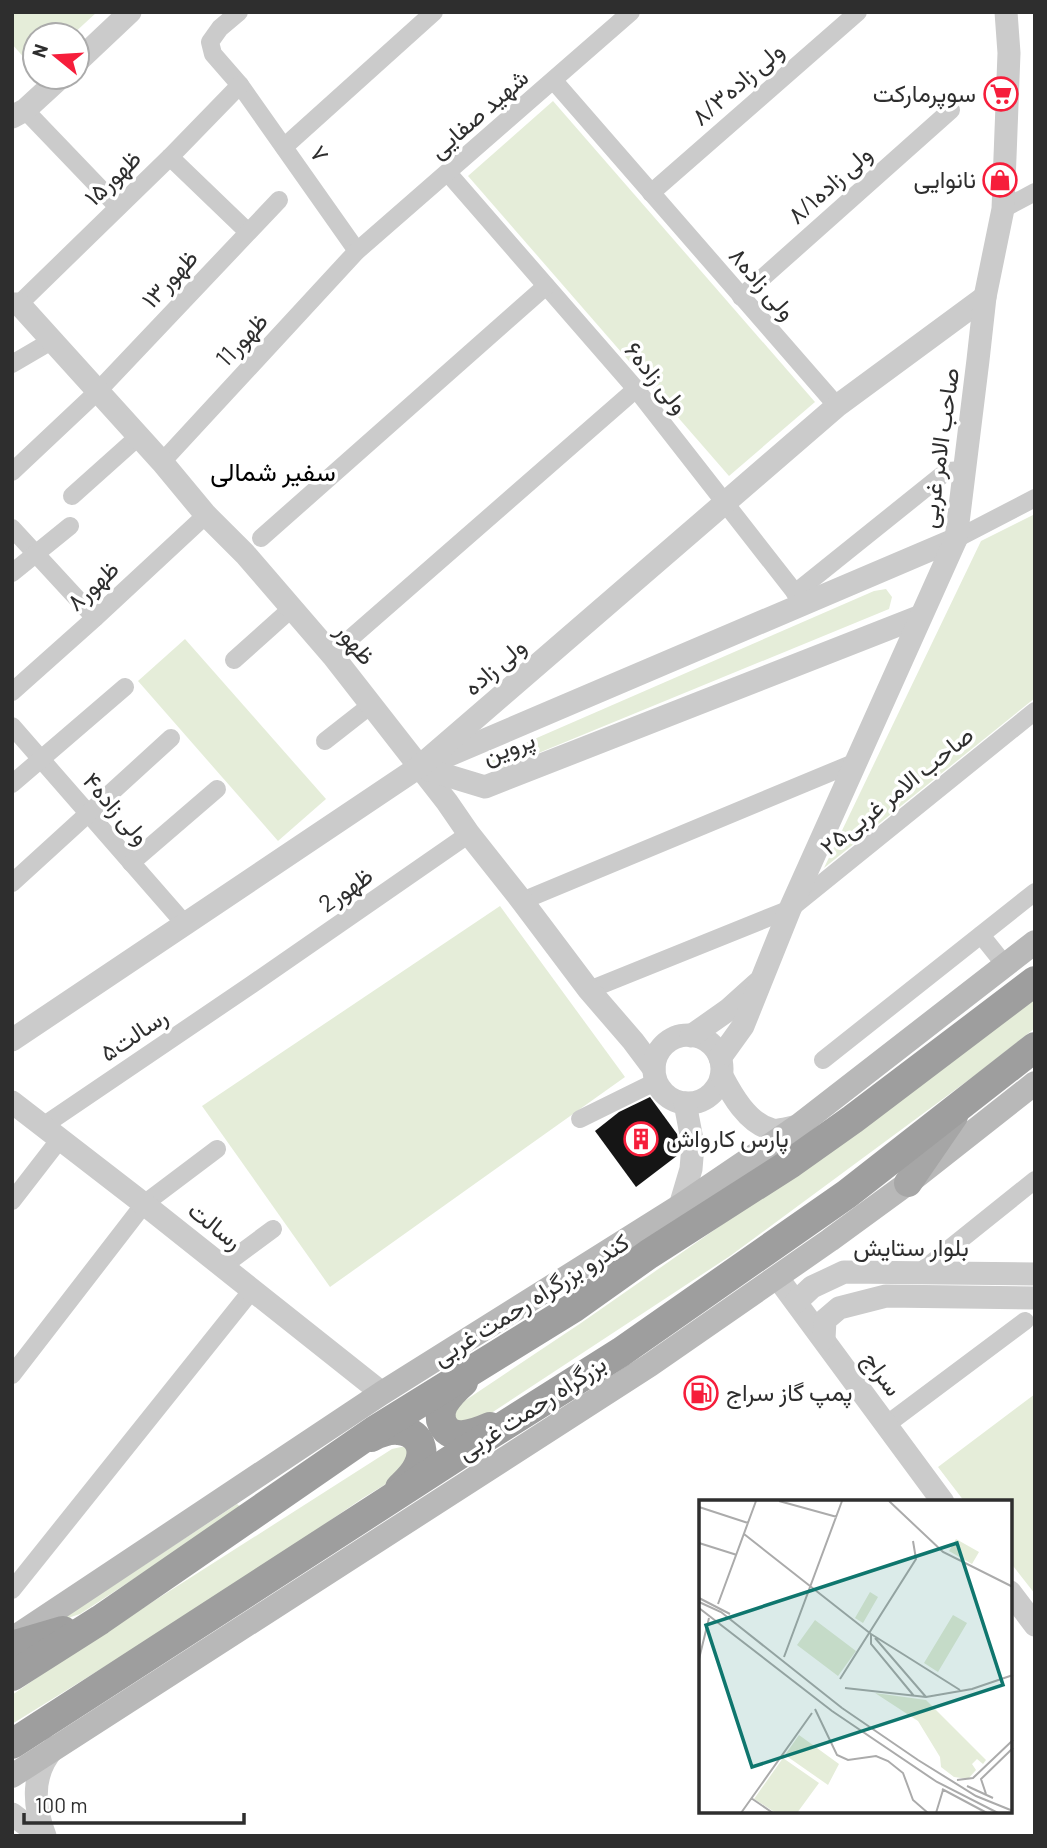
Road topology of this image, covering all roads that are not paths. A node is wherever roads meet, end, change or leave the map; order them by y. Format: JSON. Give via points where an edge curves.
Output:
{"nodes":[{"id":1,"x":130,"y":12,"type":"edge"},
{"id":2,"x":239,"y":12,"type":"edge"},
{"id":3,"x":434,"y":12,"type":"edge"},
{"id":4,"x":631,"y":12,"type":"edge"},
{"id":5,"x":858,"y":12,"type":"edge"},
{"id":6,"x":1006,"y":12,"type":"edge"},
{"id":7,"x":91,"y":49,"type":"edge"},
{"id":8,"x":554,"y":81,"type":"junction"},
{"id":9,"x":240,"y":85,"type":"junction"},
{"id":10,"x":45,"y":91,"type":"edge"},
{"id":11,"x":951,"y":110,"type":"dead end"},
{"id":12,"x":19,"y":114,"type":"edge"},
{"id":13,"x":284,"y":147,"type":"junction"},
{"id":14,"x":170,"y":157,"type":"junction"},
{"id":15,"x":448,"y":173,"type":"junction"},
{"id":16,"x":1035,"y":192,"type":"edge"},
{"id":17,"x":651,"y":193,"type":"junction"},
{"id":18,"x":279,"y":200,"type":"dead end"},
{"id":19,"x":118,"y":207,"type":"junction"},
{"id":20,"x":1003,"y":209,"type":"junction"},
{"id":21,"x":248,"y":232,"type":"junction"},
{"id":22,"x":357,"y":251,"type":"junction"},
{"id":23,"x":546,"y":286,"type":"junction"},
{"id":24,"x":741,"y":297,"type":"junction"},
{"id":25,"x":985,"y":297,"type":"junction"},
{"id":26,"x":16,"y":304,"type":"edge"},
{"id":27,"x":53,"y":340,"type":"junction"},
{"id":28,"x":12,"y":365,"type":"edge"},
{"id":29,"x":636,"y":390,"type":"junction"},
{"id":30,"x":97,"y":392,"type":"junction"},
{"id":31,"x":837,"y":407,"type":"junction"},
{"id":32,"x":138,"y":437,"type":"junction"},
{"id":33,"x":162,"y":463,"type":"junction"},
{"id":34,"x":964,"y":471,"type":"junction"},
{"id":35,"x":12,"y":472,"type":"edge"},
{"id":36,"x":72,"y":496,"type":"dead end"},
{"id":37,"x":1035,"y":498,"type":"edge"},
{"id":38,"x":725,"y":503,"type":"junction"},
{"id":39,"x":206,"y":515,"type":"junction"},
{"id":40,"x":70,"y":526,"type":"dead end"},
{"id":41,"x":12,"y":528,"type":"edge"},
{"id":42,"x":261,"y":538,"type":"dead end"},
{"id":43,"x":956,"y":539,"type":"junction"},
{"id":44,"x":36,"y":554,"type":"junction"},
{"id":45,"x":12,"y":573,"type":"edge"},
{"id":46,"x":799,"y":598,"type":"junction"},
{"id":47,"x":292,"y":609,"type":"junction"},
{"id":48,"x":922,"y":616,"type":"junction"},
{"id":49,"x":95,"y":618,"type":"junction"},
{"id":50,"x":352,"y":637,"type":"dead end"},
{"id":51,"x":234,"y":660,"type":"dead end"},
{"id":52,"x":125,"y":687,"type":"dead end"},
{"id":53,"x":12,"y":692,"type":"edge"},
{"id":54,"x":371,"y":705,"type":"junction"},
{"id":55,"x":1035,"y":711,"type":"edge"},
{"id":56,"x":12,"y":726,"type":"edge"},
{"id":57,"x":171,"y":738,"type":"dead end"},
{"id":58,"x":325,"y":741,"type":"dead end"},
{"id":59,"x":465,"y":748,"type":"junction"},
{"id":60,"x":41,"y":759,"type":"junction"},
{"id":61,"x":856,"y":762,"type":"junction"},
{"id":62,"x":419,"y":767,"type":"junction"},
{"id":63,"x":12,"y":784,"type":"edge"},
{"id":64,"x":485,"y":787,"type":"junction"},
{"id":65,"x":217,"y":789,"type":"dead end"},
{"id":66,"x":88,"y":814,"type":"junction"},
{"id":67,"x":469,"y":834,"type":"junction"},
{"id":68,"x":131,"y":863,"type":"junction"},
{"id":69,"x":12,"y":883,"type":"edge"},
{"id":70,"x":1035,"y":892,"type":"edge"},
{"id":71,"x":522,"y":901,"type":"junction"},
{"id":72,"x":790,"y":909,"type":"junction"},
{"id":73,"x":184,"y":923,"type":"junction"},
{"id":74,"x":981,"y":934,"type":"junction"},
{"id":75,"x":1035,"y":942,"type":"edge"},
{"id":76,"x":1005,"y":965,"type":"junction"},
{"id":77,"x":763,"y":979,"type":"junction"},
{"id":78,"x":1035,"y":981,"type":"edge"},
{"id":79,"x":251,"y":985,"type":"joint"},
{"id":80,"x":589,"y":990,"type":"junction"},
{"id":81,"x":682,"y":1037,"type":"junction"},
{"id":82,"x":12,"y":1040,"type":"edge"},
{"id":83,"x":633,"y":1041,"type":"junction"},
{"id":84,"x":1035,"y":1048,"type":"edge"},
{"id":85,"x":823,"y":1060,"type":"dead end"},
{"id":86,"x":721,"y":1067,"type":"junction"},
{"id":87,"x":656,"y":1075,"type":"junction"},
{"id":88,"x":1035,"y":1083,"type":"edge"},
{"id":89,"x":12,"y":1102,"type":"edge"},
{"id":90,"x":684,"y":1103,"type":"junction"},
{"id":91,"x":959,"y":1108,"type":"junction"},
{"id":92,"x":580,"y":1119,"type":"dead end"},
{"id":93,"x":798,"y":1126,"type":"junction"},
{"id":94,"x":52,"y":1133,"type":"junction"},
{"id":95,"x":217,"y":1149,"type":"dead end"},
{"id":96,"x":1035,"y":1180,"type":"edge"},
{"id":97,"x":908,"y":1183,"type":"junction"},
{"id":98,"x":12,"y":1200,"type":"edge"},
{"id":99,"x":144,"y":1204,"type":"junction"},
{"id":100,"x":680,"y":1206,"type":"junction"},
{"id":101,"x":273,"y":1229,"type":"dead end"},
{"id":102,"x":830,"y":1240,"type":"junction"},
{"id":103,"x":223,"y":1266,"type":"junction"},
{"id":104,"x":845,"y":1272,"type":"junction"},
{"id":105,"x":919,"y":1273,"type":"junction"},
{"id":106,"x":1035,"y":1274,"type":"edge"},
{"id":107,"x":777,"y":1277,"type":"junction"},
{"id":108,"x":886,"y":1284,"type":"junction"},
{"id":109,"x":252,"y":1290,"type":"junction"},
{"id":110,"x":1035,"y":1298,"type":"edge"},
{"id":111,"x":796,"y":1302,"type":"junction"},
{"id":112,"x":1025,"y":1321,"type":"dead end"},
{"id":113,"x":824,"y":1339,"type":"junction"},
{"id":114,"x":487,"y":1361,"type":"junction"},
{"id":115,"x":12,"y":1375,"type":"edge"},
{"id":116,"x":382,"y":1393,"type":"junction"},
{"id":117,"x":524,"y":1413,"type":"junction"},
{"id":118,"x":886,"y":1425,"type":"junction"},
{"id":119,"x":345,"y":1450,"type":"junction"},
{"id":120,"x":942,"y":1500,"type":"edge"},
{"id":121,"x":382,"y":1505,"type":"junction"},
{"id":122,"x":17,"y":1584,"type":"edge"},
{"id":123,"x":1012,"y":1594,"type":"edge"},
{"id":124,"x":100,"y":1620,"type":"junction"},
{"id":125,"x":1034,"y":1622,"type":"edge"},
{"id":126,"x":12,"y":1639,"type":"edge"},
{"id":127,"x":12,"y":1646,"type":"edge"},
{"id":128,"x":12,"y":1676,"type":"edge"},
{"id":129,"x":12,"y":1744,"type":"edge"},
{"id":130,"x":57,"y":1746,"type":"junction"},
{"id":131,"x":12,"y":1776,"type":"edge"},
{"id":132,"x":12,"y":1814,"type":"edge"},
{"id":133,"x":43,"y":1836,"type":"edge"}],
"edges":[{"from":1,"to":7,"type":"street"},
{"from":2,"to":9,"type":"street","name":"۷","via":[[210,42],[213,54]]},
{"from":3,"to":13,"type":"street"},
{"from":4,"to":8,"type":"street","name":"شهید صفایی"},
{"from":5,"to":17,"type":"street","name":"ولی زاده۸/۳"},
{"from":6,"to":20,"type":"street","name":"صاحب الامر غربی","via":[[1010,53]]},
{"from":8,"to":15,"type":"street","name":"شهید صفایی"},
{"from":8,"to":17,"type":"street","name":"ولی زاده۸"},
{"from":9,"to":13,"type":"street","name":"۷"},
{"from":9,"to":14,"type":"street","name":"ظهور۱۵"},
{"from":10,"to":12,"type":"street"},
{"from":11,"to":24,"type":"street","name":"ولی زاده۸/۱"},
{"from":12,"to":19,"type":"street"},
{"from":13,"to":22,"type":"street","name":"۷"},
{"from":14,"to":19,"type":"street","name":"ظهور۱۵"},
{"from":14,"to":21,"type":"street"},
{"from":15,"to":22,"type":"street","name":"شهید صفایی"},
{"from":15,"to":23,"type":"street","name":"ولی زاده۶"},
{"from":16,"to":20,"type":"street"},
{"from":17,"to":24,"type":"street","name":"ولی زاده۸"},
{"from":18,"to":21,"type":"street","name":"ظهور۱۳"},
{"from":19,"to":26,"type":"street","name":"ظهور۱۵"},
{"from":20,"to":25,"type":"street","name":"صاحب الامر غربی"},
{"from":21,"to":30,"type":"street","name":"ظهور۱۳"},
{"from":22,"to":33,"type":"street","name":"11ظهور"},
{"from":23,"to":29,"type":"street","name":"ولی زاده۶"},
{"from":23,"to":42,"type":"street"},
{"from":24,"to":31,"type":"street","name":"ولی زاده۸"},
{"from":25,"to":31,"type":"street","name":"ولی زاده"},
{"from":25,"to":34,"type":"street","name":"صاحب الامر غربی"},
{"from":26,"to":27,"type":"street","name":"ظهور"},
{"from":27,"to":28,"type":"street"},
{"from":27,"to":30,"type":"street","name":"ظهور"},
{"from":29,"to":38,"type":"street","name":"ولی زاده۶"},
{"from":29,"to":50,"type":"street"},
{"from":30,"to":32,"type":"street","name":"ظهور"},
{"from":30,"to":35,"type":"street","name":"ظهور۱۳"},
{"from":31,"to":38,"type":"street","name":"ولی زاده"},
{"from":32,"to":33,"type":"street","name":"ظهور"},
{"from":32,"to":36,"type":"street"},
{"from":33,"to":39,"type":"street","name":"ظهور"},
{"from":34,"to":43,"type":"street","name":"صاحب الامر غربی"},
{"from":34,"to":46,"type":"street","via":[[947,471]]},
{"from":37,"to":43,"type":"street"},
{"from":38,"to":46,"type":"street","name":"ولی زاده۶"},
{"from":38,"to":62,"type":"street","name":"ولی زاده"},
{"from":39,"to":47,"type":"street","name":"ظهور"},
{"from":39,"to":49,"type":"street","name":"ظهور۸"},
{"from":40,"to":44,"type":"street"},
{"from":41,"to":44,"type":"street"},
{"from":43,"to":46,"type":"street","name":"پروین"},
{"from":43,"to":48,"type":"street","name":"صاحب الامر غربی"},
{"from":44,"to":45,"type":"street"},
{"from":44,"to":49,"type":"street"},
{"from":46,"to":59,"type":"street","name":"پروین"},
{"from":47,"to":51,"type":"street"},
{"from":47,"to":54,"type":"street","name":"ظهور"},
{"from":48,"to":61,"type":"street","name":"صاحب الامر غربی"},
{"from":48,"to":64,"type":"street","name":"پروین"},
{"from":49,"to":53,"type":"street","name":"ظهور۸"},
{"from":52,"to":60,"type":"street"},
{"from":54,"to":58,"type":"street"},
{"from":54,"to":62,"type":"street","name":"ظهور"},
{"from":55,"to":72,"type":"street","name":"صاحب الامر غربی۲۵"},
{"from":56,"to":60,"type":"street","name":"ولی زاده۴"},
{"from":57,"to":66,"type":"street"},
{"from":59,"to":62,"type":"street","name":"پروین"},
{"from":59,"to":64,"type":"street"},
{"from":60,"to":63,"type":"street"},
{"from":60,"to":66,"type":"street","name":"ولی زاده۴"},
{"from":61,"to":71,"type":"street"},
{"from":61,"to":72,"type":"street","name":"صاحب الامر غربی"},
{"from":62,"to":64,"type":"street","name":"پروین"},
{"from":62,"to":67,"type":"street","name":"ظهور"},
{"from":62,"to":73,"type":"street","name":"ولی زاده"},
{"from":65,"to":68,"type":"street"},
{"from":66,"to":68,"type":"street","name":"ولی زاده۴"},
{"from":66,"to":69,"type":"street"},
{"from":67,"to":71,"type":"street","name":"ظهور"},
{"from":67,"to":79,"type":"street","name":"2ظهور"},
{"from":68,"to":73,"type":"street","name":"ولی زاده۴"},
{"from":70,"to":74,"type":"street"},
{"from":71,"to":80,"type":"street","name":"ظهور"},
{"from":72,"to":77,"type":"street","name":"صاحب الامر غربی"},
{"from":72,"to":80,"type":"street","name":"صاحب الامر غربی۲۵"},
{"from":73,"to":82,"type":"street","name":"ولی زاده"},
{"from":74,"to":76,"type":"street"},
{"from":74,"to":85,"type":"street"},
{"from":75,"to":76,"type":"main road","name":"کندرو بزرگراه رحمت غربی"},
{"from":76,"to":93,"type":"main road","name":"کندرو بزرگراه رحمت غربی"},
{"from":77,"to":81,"type":"street","via":[[728,1010]]},
{"from":77,"to":86,"type":"street","name":"صاحب الامر غربی"},
{"from":78,"to":114,"type":"highway","via":[[791,1163]]},
{"from":79,"to":94,"type":"street","name":"رسالت۵"},
{"from":80,"to":83,"type":"street","name":"ظهور"},
{"from":81,"to":83,"type":"street"},
{"from":81,"to":86,"type":"street","via":[[709,1042]]},
{"from":81,"to":87,"type":"street","via":[[663,1046]]},
{"from":83,"to":87,"type":"street","name":"ظهور"},
{"from":84,"to":91,"type":"highway","name":"بزرگراه رحمت غربی"},
{"from":86,"to":90,"type":"street","via":[[717,1087],[708,1097]]},
{"from":86,"to":93,"type":"street","via":[[734,1097],[754,1120],[772,1130]]},
{"from":87,"to":90,"type":"street","via":[[663,1092]]},
{"from":87,"to":92,"type":"street"},
{"from":88,"to":97,"type":"main road"},
{"from":89,"to":94,"type":"street","name":"رسالت"},
{"from":90,"to":100,"type":"street","via":[[693,1145]]},
{"from":91,"to":97,"type":"main road"},
{"from":91,"to":117,"type":"highway","name":"بزرگراه رحمت غربی","via":[[815,1217],[621,1352]]},
{"from":93,"to":100,"type":"main road","name":"کندرو بزرگراه رحمت غربی"},
{"from":94,"to":98,"type":"street","name":"رسالت۵"},
{"from":94,"to":99,"type":"street","name":"رسالت"},
{"from":95,"to":99,"type":"street"},
{"from":96,"to":105,"type":"street"},
{"from":97,"to":102,"type":"main road"},
{"from":99,"to":103,"type":"street","name":"رسالت"},
{"from":99,"to":115,"type":"street"},
{"from":100,"to":116,"type":"main road","name":"کندرو بزرگراه رحمت غربی"},
{"from":101,"to":103,"type":"street"},
{"from":102,"to":104,"type":"street","via":[[822,1253],[824,1264]]},
{"from":102,"to":107,"type":"main road"},
{"from":103,"to":109,"type":"street","name":"رسالت"},
{"from":104,"to":108,"type":"street","name":"بلوار ستایش"},
{"from":104,"to":111,"type":"street","name":"بلوار ستایش","via":[[812,1287]]},
{"from":105,"to":106,"type":"street","name":"بلوار ستایش"},
{"from":105,"to":108,"type":"street","name":"بلوار ستایش"},
{"from":107,"to":111,"type":"street","name":"سراج"},
{"from":107,"to":130,"type":"main road","via":[[650,1365]]},
{"from":108,"to":110,"type":"street","name":"بلوار ستایش"},
{"from":108,"to":113,"type":"street","name":"بلوار ستایش","via":[[825,1320]]},
{"from":109,"to":116,"type":"street","name":"رسالت"},
{"from":109,"to":122,"type":"street"},
{"from":111,"to":113,"type":"street","name":"سراج"},
{"from":112,"to":118,"type":"street"},
{"from":113,"to":118,"type":"street","name":"سراج"},
{"from":114,"to":117,"type":"highway","via":[[444,1403],[440,1417],[446,1429],[466,1436]]},
{"from":114,"to":119,"type":"highway"},
{"from":116,"to":126,"type":"main road","name":"کندرو بزرگراه رحمت غربی"},
{"from":117,"to":121,"type":"highway","name":"بزرگراه رحمت غربی"},
{"from":118,"to":120,"type":"street","name":"سراج"},
{"from":119,"to":121,"type":"highway","via":[[389,1430],[403,1430],[419,1441],[418,1467]]},
{"from":119,"to":124,"type":"highway"},
{"from":121,"to":129,"type":"highway","name":"بزرگراه رحمت غربی"},
{"from":123,"to":125,"type":"street"},
{"from":124,"to":127,"type":"highway"},
{"from":124,"to":128,"type":"highway"},
{"from":130,"to":131,"type":"main road"},
{"from":130,"to":133,"type":"street","via":[[47,1755],[38,1776]]},
{"from":132,"to":133,"type":"street"}]}
